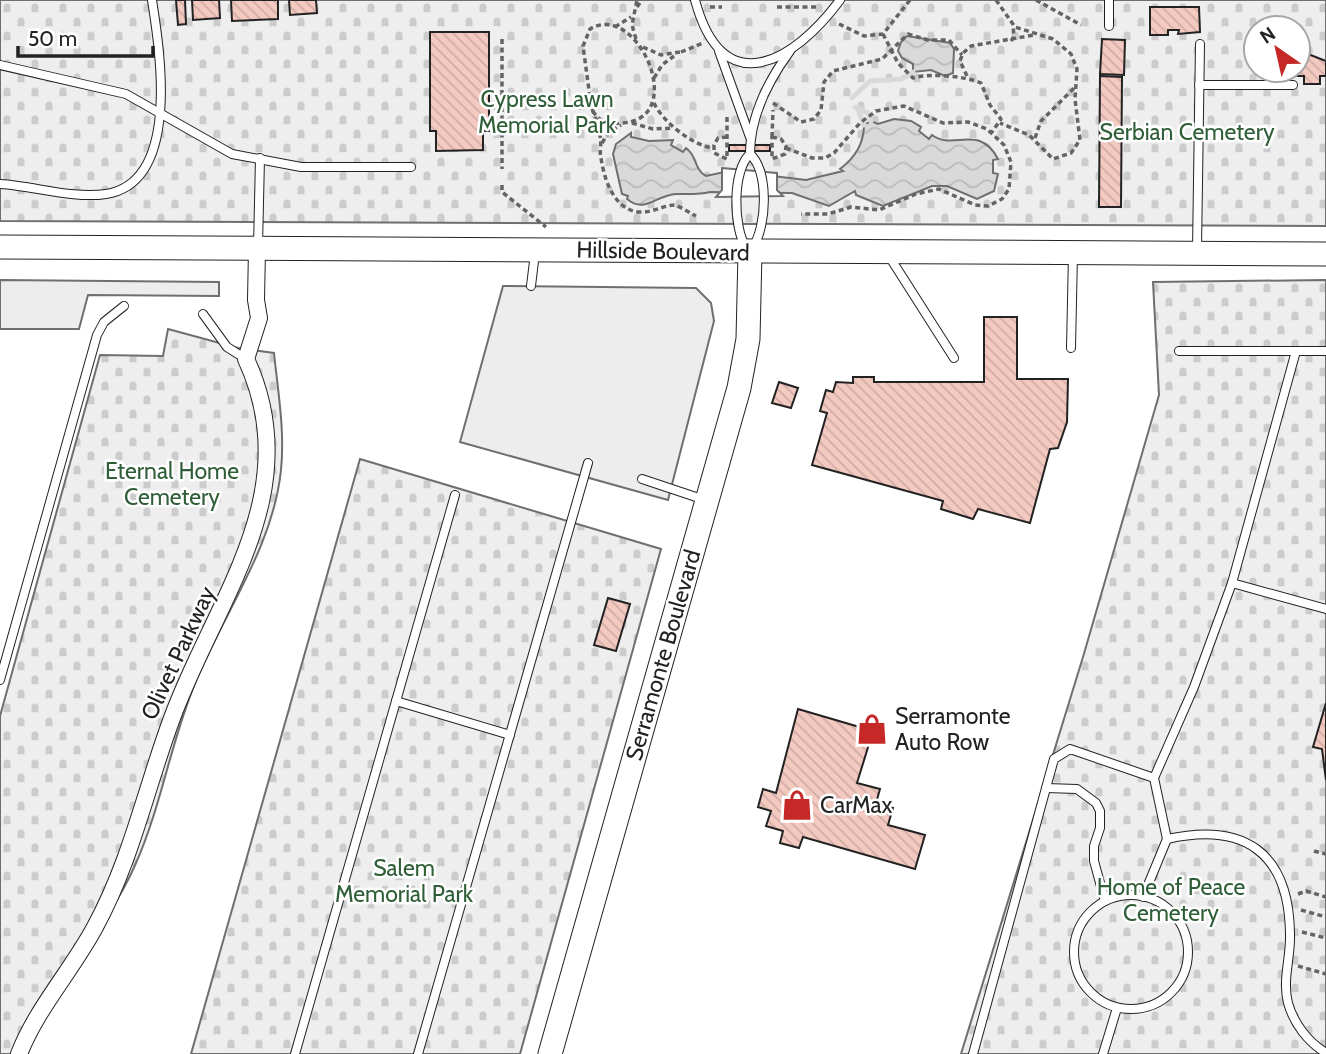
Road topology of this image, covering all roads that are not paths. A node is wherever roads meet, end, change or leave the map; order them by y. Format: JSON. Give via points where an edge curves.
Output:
{"nodes":[{"id":1,"x":152,"y":0,"type":"edge"},
{"id":2,"x":695,"y":0,"type":"edge"},
{"id":3,"x":840,"y":0,"type":"edge"},
{"id":4,"x":1109,"y":0,"type":"edge"},
{"id":5,"x":1109,"y":26,"type":"dead end"},
{"id":6,"x":714,"y":43,"type":"junction"},
{"id":7,"x":1200,"y":44,"type":"dead end"},
{"id":8,"x":790,"y":51,"type":"junction"},
{"id":9,"x":0,"y":65,"type":"edge"},
{"id":10,"x":1199,"y":85,"type":"junction"},
{"id":11,"x":1293,"y":85,"type":"dead end"},
{"id":12,"x":161,"y":112,"type":"junction"},
{"id":13,"x":750,"y":137,"type":"junction"},
{"id":14,"x":750,"y":154,"type":"junction"},
{"id":15,"x":260,"y":159,"type":"junction"},
{"id":16,"x":411,"y":167,"type":"dead end"},
{"id":17,"x":0,"y":184,"type":"edge"},
{"id":18,"x":0,"y":247,"type":"edge"},
{"id":19,"x":257,"y":249,"type":"junction"},
{"id":20,"x":535,"y":250,"type":"junction"},
{"id":21,"x":750,"y":252,"type":"junction"},
{"id":22,"x":888,"y":253,"type":"junction"},
{"id":23,"x":1197,"y":253,"type":"junction"},
{"id":24,"x":1073,"y":254,"type":"junction"},
{"id":25,"x":1326,"y":254,"type":"edge"},
{"id":26,"x":531,"y":286,"type":"dead end"},
{"id":27,"x":124,"y":306,"type":"dead end"},
{"id":28,"x":202,"y":314,"type":"dead end"},
{"id":29,"x":1071,"y":348,"type":"dead end"},
{"id":30,"x":1180,"y":351,"type":"dead end"},
{"id":31,"x":1296,"y":351,"type":"junction"},
{"id":32,"x":1326,"y":351,"type":"edge"},
{"id":33,"x":954,"y":358,"type":"dead end"},
{"id":34,"x":246,"y":359,"type":"junction"},
{"id":35,"x":587,"y":463,"type":"dead end"},
{"id":36,"x":642,"y":479,"type":"dead end"},
{"id":37,"x":455,"y":495,"type":"dead end"},
{"id":38,"x":707,"y":501,"type":"junction"},
{"id":39,"x":1232,"y":583,"type":"junction"},
{"id":40,"x":1326,"y":609,"type":"edge"},
{"id":41,"x":0,"y":680,"type":"edge"},
{"id":42,"x":396,"y":701,"type":"junction"},
{"id":43,"x":510,"y":735,"type":"junction"},
{"id":44,"x":1154,"y":778,"type":"junction"},
{"id":45,"x":1046,"y":788,"type":"junction"},
{"id":46,"x":1167,"y":839,"type":"junction"},
{"id":47,"x":1143,"y":897,"type":"junction"},
{"id":48,"x":1105,"y":901,"type":"junction"},
{"id":49,"x":1117,"y":1008,"type":"junction"},
{"id":50,"x":1326,"y":1053,"type":"edge"},
{"id":51,"x":19,"y":1054,"type":"edge"},
{"id":52,"x":295,"y":1054,"type":"edge"},
{"id":53,"x":418,"y":1054,"type":"edge"},
{"id":54,"x":550,"y":1054,"type":"edge"},
{"id":55,"x":973,"y":1054,"type":"edge"},
{"id":56,"x":1103,"y":1054,"type":"edge"}],
"edges":[{"from":1,"to":12,"type":"lane"},
{"from":2,"to":6,"type":"lane"},
{"from":3,"to":8,"type":"lane"},
{"from":4,"to":5,"type":"lane"},
{"from":6,"to":8,"type":"lane","via":[[731,59],[750,65],[771,62]]},
{"from":6,"to":13,"type":"lane"},
{"from":7,"to":10,"type":"lane"},
{"from":8,"to":13,"type":"lane","via":[[767,87]]},
{"from":9,"to":12,"type":"lane","via":[[126,94]]},
{"from":10,"to":11,"type":"lane"},
{"from":10,"to":23,"type":"lane"},
{"from":12,"to":15,"type":"lane","via":[[218,148]]},
{"from":12,"to":17,"type":"lane","via":[[146,165],[135,180],[116,191],[95,195]]},
{"from":13,"to":14,"type":"lane"},
{"from":14,"to":21,"type":"lane","via":[[759,166],[761,205],[760,234]]},
{"from":14,"to":21,"type":"lane","via":[[740,166],[738,205],[739,234]]},
{"from":15,"to":16,"type":"lane","via":[[300,167]]},
{"from":15,"to":19,"type":"lane"},
{"from":18,"to":19,"type":"main road","name":"Hillside Boulevard"},
{"from":19,"to":20,"type":"main road","name":"Hillside Boulevard"},
{"from":19,"to":34,"type":"street","via":[[260,318]]},
{"from":20,"to":21,"type":"main road","name":"Hillside Boulevard"},
{"from":20,"to":26,"type":"lane"},
{"from":21,"to":22,"type":"main road","name":"Hillside Boulevard"},
{"from":21,"to":38,"type":"main road","name":"Serramonte Boulevard","via":[[746,359]]},
{"from":22,"to":24,"type":"main road","name":"Hillside Boulevard"},
{"from":22,"to":33,"type":"lane"},
{"from":23,"to":24,"type":"main road","name":"Hillside Boulevard"},
{"from":23,"to":25,"type":"main road","name":"Hillside Boulevard"},
{"from":24,"to":29,"type":"lane"},
{"from":27,"to":41,"type":"lane","via":[[104,321],[97,335]]},
{"from":28,"to":34,"type":"lane","via":[[227,347]]},
{"from":30,"to":31,"type":"lane"},
{"from":31,"to":32,"type":"lane"},
{"from":31,"to":39,"type":"lane"},
{"from":34,"to":51,"type":"street","name":"Olivet Parkway","via":[[264,405],[268,447],[248,548],[174,712],[111,895]]},
{"from":35,"to":43,"type":"lane"},
{"from":36,"to":38,"type":"lane"},
{"from":37,"to":42,"type":"lane"},
{"from":38,"to":54,"type":"main road","name":"Serramonte Boulevard"},
{"from":39,"to":40,"type":"lane"},
{"from":39,"to":44,"type":"lane"},
{"from":42,"to":43,"type":"lane"},
{"from":42,"to":52,"type":"lane"},
{"from":43,"to":53,"type":"lane"},
{"from":44,"to":45,"type":"lane","via":[[1070,749],[1054,759]]},
{"from":44,"to":46,"type":"lane"},
{"from":45,"to":48,"type":"lane","via":[[1077,789],[1096,803],[1100,828],[1094,862]]},
{"from":45,"to":55,"type":"lane"},
{"from":46,"to":47,"type":"lane"},
{"from":46,"to":50,"type":"lane","via":[[1211,832],[1247,840],[1272,867],[1287,903],[1286,990],[1294,1019]]},
{"from":47,"to":48,"type":"lane"},
{"from":47,"to":49,"type":"lane","via":[[1166,908],[1182,928],[1187,941],[1186,968],[1163,999],[1141,1009]]},
{"from":48,"to":49,"type":"lane","via":[[1079,929],[1073,954],[1086,989]]},
{"from":49,"to":56,"type":"lane"}]}
